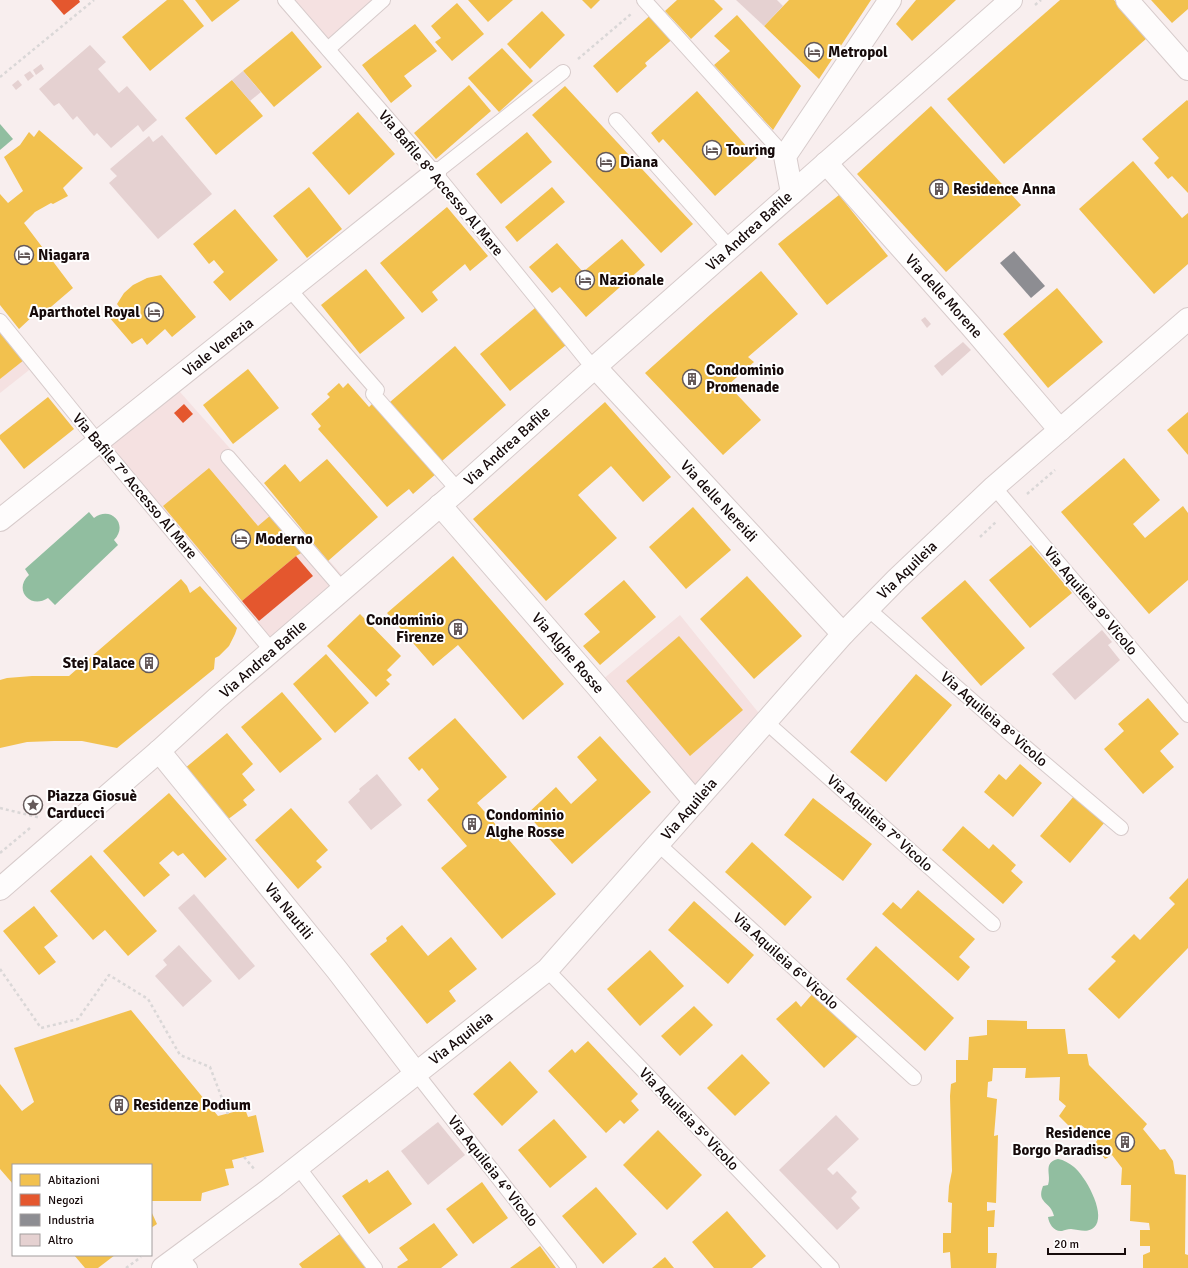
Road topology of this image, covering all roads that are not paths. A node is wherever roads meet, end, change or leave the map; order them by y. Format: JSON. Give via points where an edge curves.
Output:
{"nodes":[{"id":1,"x":285,"y":0,"type":"edge"},
{"id":2,"x":383,"y":0,"type":"edge"},
{"id":3,"x":890,"y":0,"type":"edge"},
{"id":4,"x":1011,"y":0,"type":"edge"},
{"id":5,"x":1127,"y":0,"type":"edge"},
{"id":6,"x":649,"y":2,"type":"edge"},
{"id":7,"x":328,"y":49,"type":"junction"},
{"id":8,"x":1188,"y":69,"type":"edge"},
{"id":9,"x":563,"y":72,"type":"road end"},
{"id":10,"x":616,"y":120,"type":"dead end"},
{"id":11,"x":785,"y":156,"type":"junction"},
{"id":12,"x":826,"y":163,"type":"junction"},
{"id":13,"x":436,"y":173,"type":"junction"},
{"id":14,"x":792,"y":193,"type":"junction"},
{"id":15,"x":730,"y":248,"type":"junction"},
{"id":16,"x":290,"y":290,"type":"junction"},
{"id":17,"x":0,"y":321,"type":"edge"},
{"id":18,"x":1187,"y":322,"type":"edge"},
{"id":19,"x":595,"y":367,"type":"junction"},
{"id":20,"x":1060,"y":430,"type":"junction"},
{"id":21,"x":98,"y":442,"type":"junction"},
{"id":22,"x":228,"y":457,"type":"dead end"},
{"id":23,"x":994,"y":487,"type":"junction"},
{"id":24,"x":458,"y":490,"type":"junction"},
{"id":25,"x":440,"y":505,"type":"junction"},
{"id":26,"x":0,"y":520,"type":"edge"},
{"id":27,"x":343,"y":590,"type":"junction"},
{"id":28,"x":868,"y":609,"type":"junction"},
{"id":29,"x":843,"y":634,"type":"junction"},
{"id":30,"x":272,"y":651,"type":"junction"},
{"id":31,"x":1188,"y":715,"type":"edge"},
{"id":32,"x":766,"y":722,"type":"junction"},
{"id":33,"x":159,"y":751,"type":"junction"},
{"id":34,"x":695,"y":802,"type":"junction"},
{"id":35,"x":1121,"y":828,"type":"dead end"},
{"id":36,"x":658,"y":844,"type":"junction"},
{"id":37,"x":0,"y":889,"type":"edge"},
{"id":38,"x":993,"y":924,"type":"dead end"},
{"id":39,"x":547,"y":970,"type":"junction"},
{"id":40,"x":416,"y":1073,"type":"junction"},
{"id":41,"x":914,"y":1078,"type":"dead end"},
{"id":42,"x":298,"y":1167,"type":"junction"},
{"id":43,"x":185,"y":1261,"type":"edge"},
{"id":44,"x":163,"y":1268,"type":"edge"},
{"id":45,"x":375,"y":1268,"type":"edge"},
{"id":46,"x":569,"y":1268,"type":"edge"},
{"id":47,"x":832,"y":1268,"type":"edge"}],
"edges":[{"from":1,"to":7,"type":"lane","name":"Via Bafile 8° Accesso Al Mare"},
{"from":2,"to":7,"type":"lane"},
{"from":3,"to":11,"type":"street"},
{"from":4,"to":12,"type":"street","name":"Via Andrea Bafile"},
{"from":5,"to":8,"type":"street"},
{"from":6,"to":11,"type":"lane"},
{"from":7,"to":13,"type":"lane","name":"Via Bafile 8° Accesso Al Mare"},
{"from":9,"to":13,"type":"lane"},
{"from":10,"to":15,"type":"lane"},
{"from":11,"to":14,"type":"street"},
{"from":12,"to":14,"type":"street","name":"Via Andrea Bafile"},
{"from":12,"to":20,"type":"street","name":"Via delle Morene"},
{"from":13,"to":16,"type":"street","name":"Viale Venezia"},
{"from":13,"to":19,"type":"lane","name":"Via Bafile 8° Accesso Al Mare"},
{"from":14,"to":15,"type":"street","name":"Via Andrea Bafile"},
{"from":15,"to":19,"type":"street","name":"Via Andrea Bafile"},
{"from":16,"to":21,"type":"street","name":"Viale Venezia"},
{"from":16,"to":24,"type":"lane","via":[[377,390],[373,394]]},
{"from":17,"to":21,"type":"lane","name":"Via Bafile 7° Accesso Al Mare"},
{"from":18,"to":20,"type":"street","name":"Via Aquileia"},
{"from":19,"to":24,"type":"street","name":"Via Andrea Bafile"},
{"from":19,"to":29,"type":"street","name":"Via delle Nereidi"},
{"from":20,"to":23,"type":"street","name":"Via Aquileia"},
{"from":21,"to":26,"type":"street","name":"Viale Venezia"},
{"from":21,"to":30,"type":"lane","name":"Via Bafile 7° Accesso Al Mare"},
{"from":22,"to":27,"type":"lane"},
{"from":23,"to":28,"type":"street","name":"Via Aquileia","via":[[897,578]]},
{"from":23,"to":31,"type":"lane","name":"Via Aquileia 9° Vicolo"},
{"from":24,"to":25,"type":"street","name":"Via Andrea Bafile"},
{"from":25,"to":27,"type":"street","name":"Via Andrea Bafile"},
{"from":25,"to":34,"type":"street","name":"Via Alghe Rosse"},
{"from":27,"to":30,"type":"street","name":"Via Andrea Bafile"},
{"from":28,"to":29,"type":"street","name":"Via Aquileia"},
{"from":28,"to":35,"type":"lane","name":"Via Aquileia 8° Vicolo"},
{"from":29,"to":32,"type":"street","name":"Via Aquileia"},
{"from":30,"to":33,"type":"street","name":"Via Andrea Bafile"},
{"from":32,"to":34,"type":"street","name":"Via Aquileia"},
{"from":32,"to":38,"type":"lane","name":"Via Aquileia 7° Vicolo"},
{"from":33,"to":37,"type":"street","name":"Via Andrea Bafile"},
{"from":33,"to":40,"type":"street","name":"Via Nautili","via":[[338,970]]},
{"from":34,"to":36,"type":"street","name":"Via Aquileia"},
{"from":36,"to":39,"type":"street","name":"Via Aquileia"},
{"from":36,"to":41,"type":"lane","name":"Via Aquileia 6° Vicolo"},
{"from":39,"to":40,"type":"street","name":"Via Aquileia"},
{"from":39,"to":47,"type":"lane","name":"Via Aquileia 5° Vicolo"},
{"from":40,"to":42,"type":"street","name":"Via Aquileia"},
{"from":40,"to":46,"type":"lane","name":"Via Aquileia 4° Vicolo"},
{"from":42,"to":43,"type":"street","name":"Via Aquileia"},
{"from":42,"to":45,"type":"lane"},
{"from":43,"to":44,"type":"street","name":"Via Aquileia"}]}
